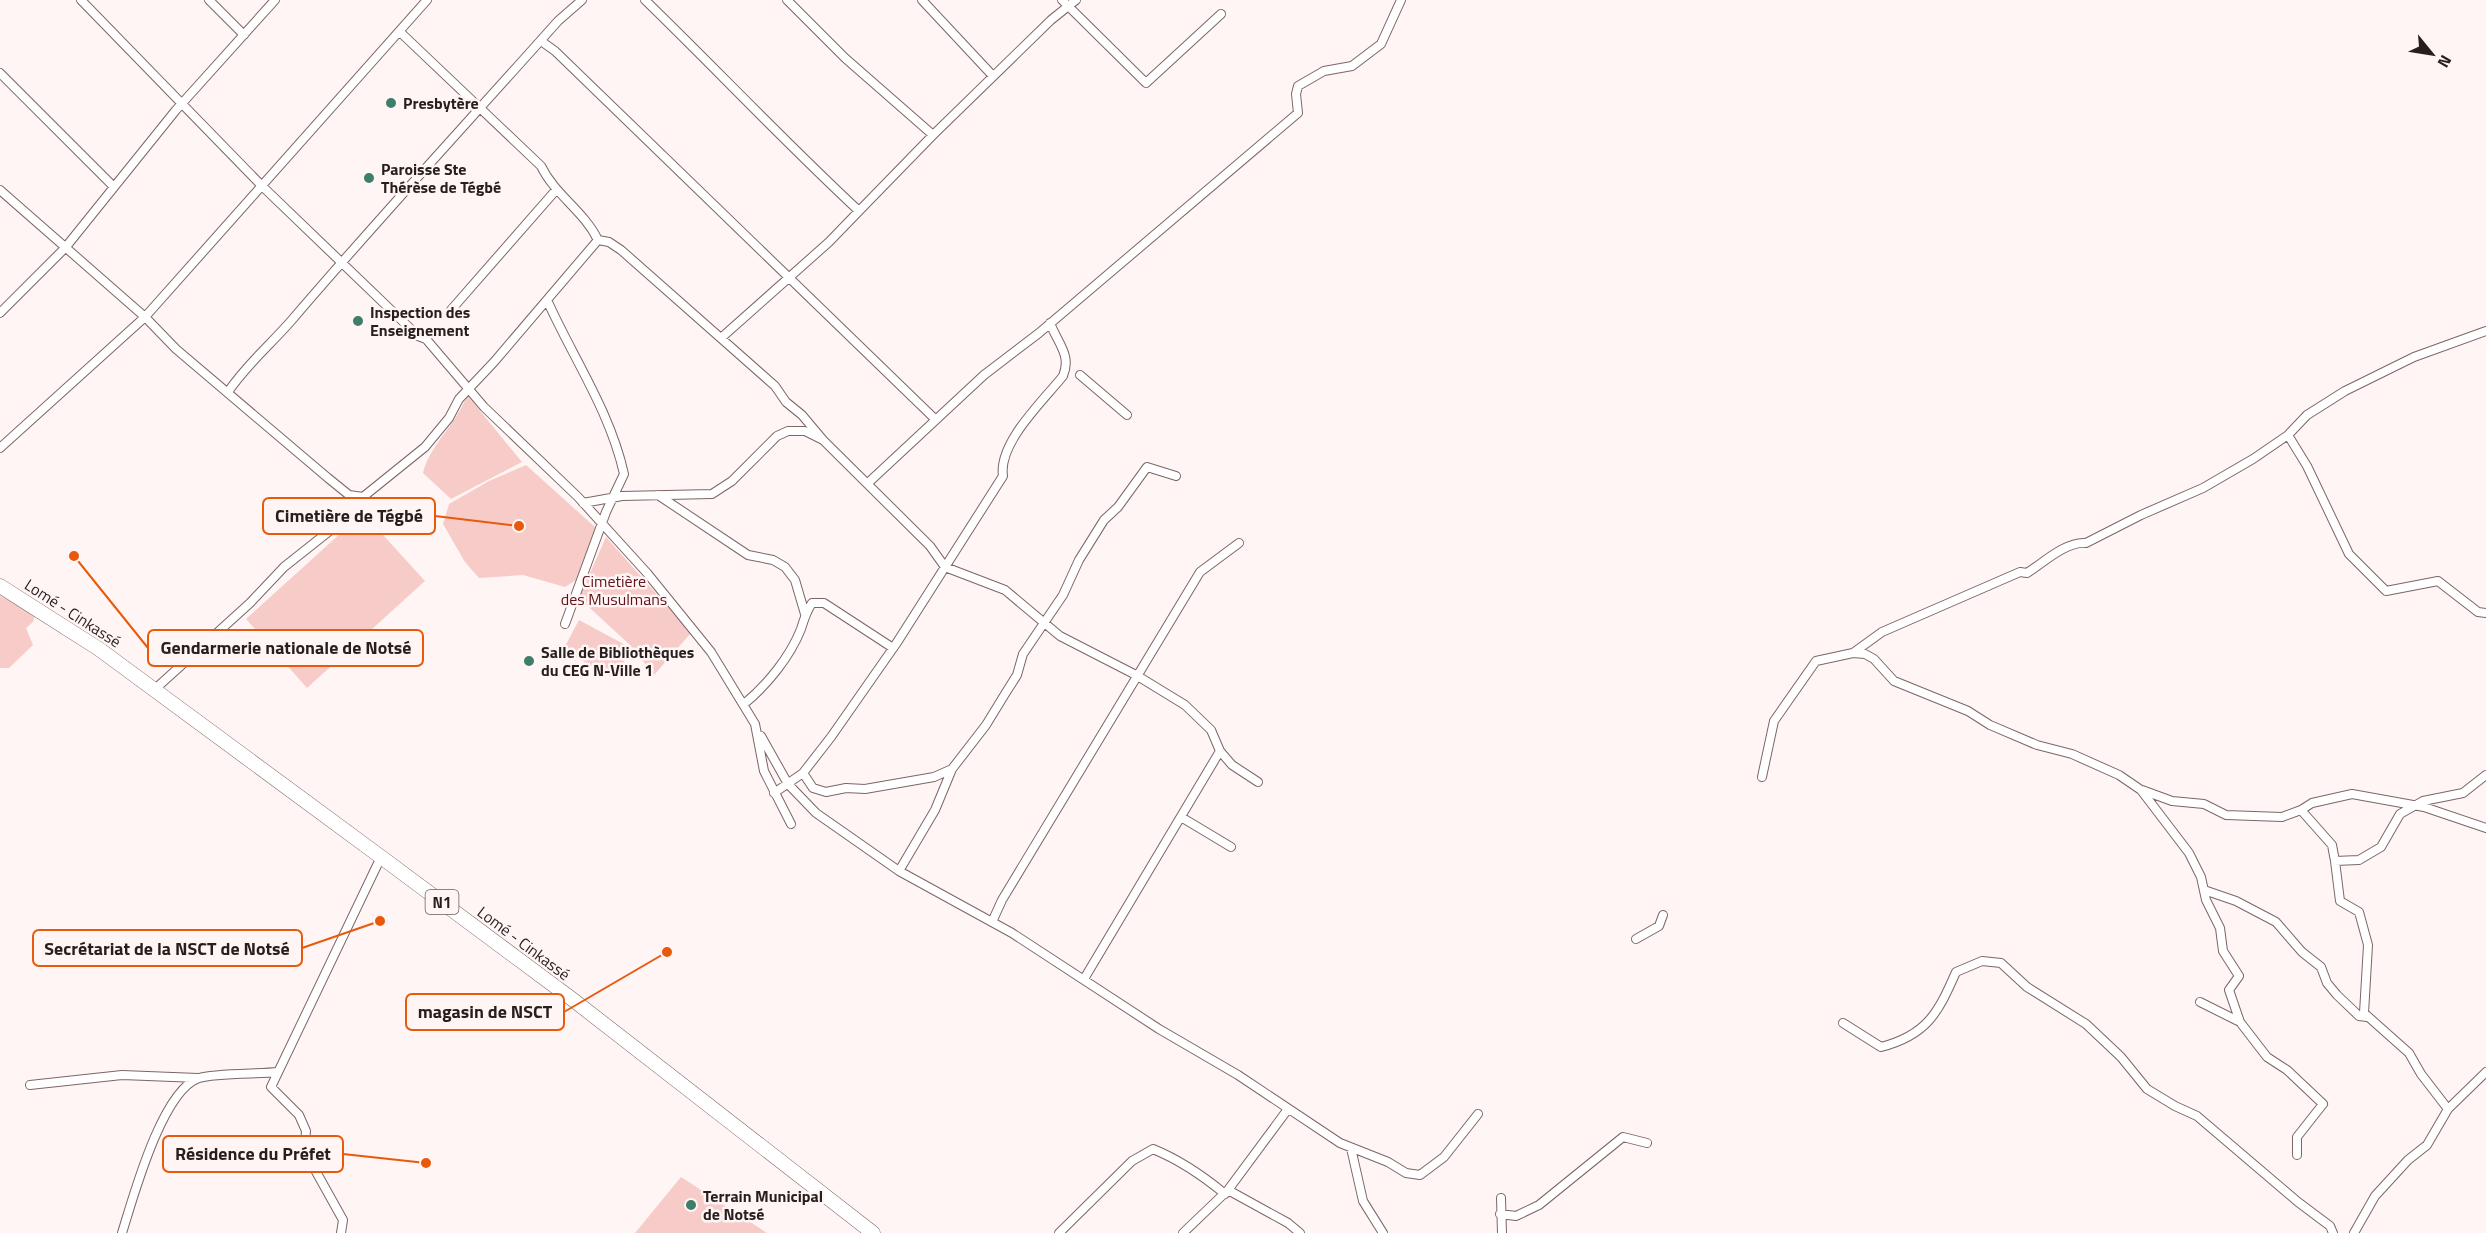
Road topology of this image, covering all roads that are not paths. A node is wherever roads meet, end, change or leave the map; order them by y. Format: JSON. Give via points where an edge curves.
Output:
{"nodes":[{"id":1,"x":81,"y":0,"type":"edge"},
{"id":2,"x":209,"y":0,"type":"edge"},
{"id":3,"x":275,"y":0,"type":"edge"},
{"id":4,"x":428,"y":0,"type":"edge"},
{"id":5,"x":582,"y":0,"type":"edge"},
{"id":6,"x":645,"y":0,"type":"edge"},
{"id":7,"x":787,"y":0,"type":"edge"},
{"id":8,"x":922,"y":0,"type":"edge"},
{"id":9,"x":1062,"y":0,"type":"edge"},
{"id":10,"x":1076,"y":0,"type":"edge"},
{"id":11,"x":1401,"y":0,"type":"edge"},
{"id":12,"x":1070,"y":8,"type":"junction"},
{"id":13,"x":1221,"y":14,"type":"dead end"},
{"id":14,"x":400,"y":32,"type":"junction"},
{"id":15,"x":244,"y":35,"type":"junction"},
{"id":16,"x":541,"y":41,"type":"junction"},
{"id":17,"x":0,"y":73,"type":"edge"},
{"id":18,"x":993,"y":76,"type":"junction"},
{"id":19,"x":181,"y":105,"type":"junction"},
{"id":20,"x":480,"y":108,"type":"junction"},
{"id":21,"x":933,"y":135,"type":"junction"},
{"id":22,"x":262,"y":186,"type":"junction"},
{"id":23,"x":114,"y":187,"type":"junction"},
{"id":24,"x":0,"y":190,"type":"edge"},
{"id":25,"x":556,"y":190,"type":"junction"},
{"id":26,"x":859,"y":211,"type":"junction"},
{"id":27,"x":598,"y":240,"type":"junction"},
{"id":28,"x":65,"y":248,"type":"junction"},
{"id":29,"x":340,"y":261,"type":"junction"},
{"id":30,"x":787,"y":278,"type":"junction"},
{"id":31,"x":547,"y":300,"type":"junction"},
{"id":32,"x":451,"y":310,"type":"dead end"},
{"id":33,"x":0,"y":313,"type":"edge"},
{"id":34,"x":145,"y":317,"type":"junction"},
{"id":35,"x":1050,"y":323,"type":"junction"},
{"id":36,"x":2486,"y":331,"type":"edge"},
{"id":37,"x":721,"y":338,"type":"junction"},
{"id":38,"x":1080,"y":375,"type":"dead end"},
{"id":39,"x":467,"y":389,"type":"junction"},
{"id":40,"x":228,"y":392,"type":"junction"},
{"id":41,"x":1126,"y":415,"type":"dead end"},
{"id":42,"x":935,"y":418,"type":"junction"},
{"id":43,"x":2288,"y":435,"type":"junction"},
{"id":44,"x":823,"y":440,"type":"junction"},
{"id":45,"x":0,"y":448,"type":"edge"},
{"id":46,"x":1176,"y":476,"type":"dead end"},
{"id":47,"x":868,"y":483,"type":"junction"},
{"id":48,"x":658,"y":495,"type":"junction"},
{"id":49,"x":363,"y":497,"type":"junction"},
{"id":50,"x":613,"y":498,"type":"junction"},
{"id":51,"x":583,"y":503,"type":"junction"},
{"id":52,"x":603,"y":525,"type":"junction"},
{"id":53,"x":1239,"y":543,"type":"dead end"},
{"id":54,"x":945,"y":567,"type":"junction"},
{"id":55,"x":0,"y":586,"type":"edge"},
{"id":56,"x":2486,"y":613,"type":"edge"},
{"id":57,"x":805,"y":614,"type":"junction"},
{"id":58,"x":1043,"y":623,"type":"junction"},
{"id":59,"x":565,"y":624,"type":"dead end"},
{"id":60,"x":893,"y":648,"type":"junction"},
{"id":61,"x":1853,"y":653,"type":"junction"},
{"id":62,"x":1136,"y":675,"type":"junction"},
{"id":63,"x":154,"y":690,"type":"junction"},
{"id":64,"x":744,"y":704,"type":"junction"},
{"id":65,"x":755,"y":724,"type":"junction"},
{"id":66,"x":1220,"y":750,"type":"junction"},
{"id":67,"x":952,"y":769,"type":"junction"},
{"id":68,"x":803,"y":773,"type":"junction"},
{"id":69,"x":2486,"y":775,"type":"edge"},
{"id":70,"x":1762,"y":777,"type":"dead end"},
{"id":71,"x":1258,"y":782,"type":"dead end"},
{"id":72,"x":788,"y":784,"type":"junction"},
{"id":73,"x":2141,"y":790,"type":"junction"},
{"id":74,"x":774,"y":793,"type":"junction"},
{"id":75,"x":2415,"y":806,"type":"junction"},
{"id":76,"x":2301,"y":810,"type":"junction"},
{"id":77,"x":1181,"y":818,"type":"junction"},
{"id":78,"x":791,"y":824,"type":"dead end"},
{"id":79,"x":2486,"y":828,"type":"edge"},
{"id":80,"x":1230,"y":847,"type":"dead end"},
{"id":81,"x":381,"y":857,"type":"junction"},
{"id":82,"x":2336,"y":861,"type":"junction"},
{"id":83,"x":899,"y":871,"type":"junction"},
{"id":84,"x":2204,"y":890,"type":"junction"},
{"id":85,"x":1663,"y":915,"type":"dead end"},
{"id":86,"x":992,"y":922,"type":"junction"},
{"id":87,"x":1636,"y":939,"type":"dead end"},
{"id":88,"x":1084,"y":979,"type":"junction"},
{"id":89,"x":2200,"y":1002,"type":"dead end"},
{"id":90,"x":2367,"y":1017,"type":"junction"},
{"id":91,"x":2240,"y":1022,"type":"junction"},
{"id":92,"x":1843,"y":1023,"type":"dead end"},
{"id":93,"x":278,"y":1072,"type":"junction"},
{"id":94,"x":2486,"y":1072,"type":"edge"},
{"id":95,"x":198,"y":1078,"type":"junction"},
{"id":96,"x":30,"y":1085,"type":"dead end"},
{"id":97,"x":1288,"y":1109,"type":"junction"},
{"id":98,"x":2448,"y":1109,"type":"junction"},
{"id":99,"x":1478,"y":1114,"type":"dead end"},
{"id":100,"x":1647,"y":1143,"type":"dead end"},
{"id":101,"x":1351,"y":1148,"type":"junction"},
{"id":102,"x":2297,"y":1155,"type":"dead end"},
{"id":103,"x":1226,"y":1192,"type":"junction"},
{"id":104,"x":1501,"y":1198,"type":"dead end"},
{"id":105,"x":1500,"y":1214,"type":"junction"},
{"id":106,"x":122,"y":1233,"type":"edge"},
{"id":107,"x":341,"y":1233,"type":"edge"},
{"id":108,"x":873,"y":1233,"type":"edge"},
{"id":109,"x":1059,"y":1233,"type":"edge"},
{"id":110,"x":1183,"y":1233,"type":"edge"},
{"id":111,"x":1300,"y":1233,"type":"edge"},
{"id":112,"x":1383,"y":1233,"type":"edge"},
{"id":113,"x":1502,"y":1233,"type":"edge"},
{"id":114,"x":2333,"y":1233,"type":"edge"},
{"id":115,"x":2354,"y":1233,"type":"edge"}],
"edges":[{"from":1,"to":19,"type":"street"},
{"from":2,"to":15,"type":"street"},
{"from":3,"to":15,"type":"street"},
{"from":4,"to":14,"type":"street"},
{"from":5,"to":16,"type":"street"},
{"from":6,"to":26,"type":"street"},
{"from":7,"to":21,"type":"street"},
{"from":8,"to":18,"type":"street"},
{"from":9,"to":12,"type":"street"},
{"from":10,"to":12,"type":"street"},
{"from":11,"to":35,"type":"street","via":[[1381,44],[1352,66],[1324,71],[1298,86],[1298,113]]},
{"from":12,"to":13,"type":"street","via":[[1146,83]]},
{"from":12,"to":18,"type":"street","via":[[1051,20]]},
{"from":14,"to":20,"type":"street"},
{"from":14,"to":22,"type":"street"},
{"from":15,"to":19,"type":"street"},
{"from":16,"to":20,"type":"street"},
{"from":16,"to":30,"type":"street"},
{"from":17,"to":23,"type":"street"},
{"from":18,"to":21,"type":"street"},
{"from":19,"to":22,"type":"street"},
{"from":19,"to":23,"type":"street"},
{"from":20,"to":25,"type":"street","via":[[541,166]]},
{"from":20,"to":29,"type":"street"},
{"from":21,"to":26,"type":"street"},
{"from":22,"to":29,"type":"street"},
{"from":22,"to":34,"type":"street"},
{"from":23,"to":28,"type":"street"},
{"from":24,"to":28,"type":"street"},
{"from":25,"to":27,"type":"street","via":[[591,225]]},
{"from":25,"to":32,"type":"street"},
{"from":26,"to":30,"type":"street"},
{"from":27,"to":31,"type":"street"},
{"from":27,"to":37,"type":"street","via":[[621,250]]},
{"from":28,"to":33,"type":"street"},
{"from":28,"to":34,"type":"street"},
{"from":29,"to":39,"type":"street","via":[[418,336],[426,339]]},
{"from":29,"to":40,"type":"street"},
{"from":30,"to":37,"type":"street"},
{"from":30,"to":42,"type":"street"},
{"from":31,"to":39,"type":"street"},
{"from":31,"to":50,"type":"street","via":[[596,394],[621,463],[624,474]]},
{"from":34,"to":40,"type":"street"},
{"from":34,"to":45,"type":"street"},
{"from":35,"to":42,"type":"street"},
{"from":35,"to":54,"type":"street","via":[[1066,354],[1067,367],[1007,449],[1001,464],[1003,476]]},
{"from":36,"to":43,"type":"street","via":[[2414,357],[2345,391],[2307,416]]},
{"from":37,"to":44,"type":"street","via":[[775,386]]},
{"from":38,"to":41,"type":"street"},
{"from":39,"to":49,"type":"street","via":[[425,447]]},
{"from":39,"to":51,"type":"street"},
{"from":40,"to":49,"type":"street","via":[[349,495]]},
{"from":42,"to":47,"type":"street"},
{"from":43,"to":56,"type":"street","via":[[2349,554],[2386,591],[2438,581],[2478,612]]},
{"from":43,"to":61,"type":"street","via":[[2203,488],[2057,553],[2027,573],[2020,572],[1882,632]]},
{"from":44,"to":47,"type":"street"},
{"from":44,"to":48,"type":"street","via":[[804,430],[789,430],[777,436],[732,481],[712,494]]},
{"from":46,"to":58,"type":"street","via":[[1147,467],[1104,520]]},
{"from":47,"to":54,"type":"street","via":[[930,546]]},
{"from":48,"to":50,"type":"street"},
{"from":48,"to":57,"type":"street","via":[[748,555],[773,560],[784,567],[795,580]]},
{"from":49,"to":63,"type":"street"},
{"from":50,"to":51,"type":"street"},
{"from":50,"to":52,"type":"street"},
{"from":51,"to":52,"type":"street"},
{"from":52,"to":59,"type":"street"},
{"from":52,"to":64,"type":"street","via":[[685,618]]},
{"from":53,"to":62,"type":"street","via":[[1200,572]]},
{"from":54,"to":58,"type":"street","via":[[1005,590]]},
{"from":54,"to":60,"type":"street"},
{"from":55,"to":63,"type":"highway","name":"Lomé - Cinkassé","number":"N1","via":[[99,649]]},
{"from":57,"to":60,"type":"street","via":[[812,603],[824,603]]},
{"from":57,"to":64,"type":"street","via":[[801,629],[775,672]]},
{"from":58,"to":62,"type":"street","via":[[1060,636]]},
{"from":58,"to":67,"type":"street","via":[[986,725]]},
{"from":60,"to":68,"type":"street"},
{"from":61,"to":70,"type":"street","via":[[1816,661],[1774,721]]},
{"from":61,"to":73,"type":"street","via":[[1874,659],[1894,681],[2037,745],[2072,754],[2119,775]]},
{"from":62,"to":66,"type":"street","via":[[1201,718]]},
{"from":62,"to":86,"type":"street"},
{"from":63,"to":81,"type":"highway","name":"Lomé - Cinkassé","number":"N1"},
{"from":64,"to":65,"type":"street"},
{"from":65,"to":72,"type":"street"},
{"from":65,"to":74,"type":"street","via":[[764,771]]},
{"from":66,"to":71,"type":"street","via":[[1232,765]]},
{"from":66,"to":77,"type":"street"},
{"from":67,"to":68,"type":"street","via":[[933,777],[881,787],[826,792],[813,788]]},
{"from":67,"to":83,"type":"street"},
{"from":68,"to":72,"type":"street"},
{"from":69,"to":75,"type":"street","via":[[2463,793]]},
{"from":72,"to":74,"type":"street"},
{"from":72,"to":83,"type":"street","via":[[816,813]]},
{"from":73,"to":76,"type":"street","via":[[2172,801],[2204,804],[2226,816],[2282,817]]},
{"from":73,"to":84,"type":"street","via":[[2189,854]]},
{"from":74,"to":78,"type":"street"},
{"from":75,"to":76,"type":"street","via":[[2352,794],[2312,803]]},
{"from":75,"to":79,"type":"street"},
{"from":75,"to":82,"type":"street","via":[[2400,814],[2381,848],[2359,860]]},
{"from":76,"to":82,"type":"street","via":[[2331,845]]},
{"from":77,"to":80,"type":"street"},
{"from":77,"to":88,"type":"street"},
{"from":81,"to":93,"type":"street"},
{"from":81,"to":108,"type":"highway","name":"Lomé - Cinkassé","number":"N1","via":[[572,999]]},
{"from":82,"to":90,"type":"street","via":[[2340,901],[2359,912],[2368,945],[2364,1012]]},
{"from":83,"to":86,"type":"street"},
{"from":84,"to":90,"type":"street","via":[[2276,922],[2321,967],[2337,995],[2359,1016]]},
{"from":84,"to":91,"type":"street","via":[[2220,928],[2223,951],[2239,976],[2229,990]]},
{"from":85,"to":87,"type":"street","via":[[1659,926]]},
{"from":86,"to":88,"type":"street"},
{"from":88,"to":97,"type":"street"},
{"from":89,"to":91,"type":"street"},
{"from":90,"to":98,"type":"street","via":[[2409,1053]]},
{"from":91,"to":102,"type":"street","via":[[2267,1057],[2323,1104],[2297,1137]]},
{"from":92,"to":114,"type":"street","via":[[1881,1047],[1899,1042],[1918,1032],[1939,1011],[1956,972],[1982,961],[2001,963],[2027,987],[2086,1024],[2147,1089],[2197,1116],[2330,1226]]},
{"from":93,"to":95,"type":"street"},
{"from":93,"to":107,"type":"street","via":[[271,1087],[298,1115],[306,1131],[305,1144],[314,1168],[343,1220]]},
{"from":94,"to":98,"type":"street"},
{"from":95,"to":96,"type":"street","via":[[122,1075]]},
{"from":95,"to":106,"type":"street","via":[[179,1093],[147,1152]]},
{"from":97,"to":101,"type":"street"},
{"from":97,"to":103,"type":"street"},
{"from":98,"to":115,"type":"street","via":[[2427,1145],[2375,1196]]},
{"from":99,"to":101,"type":"street","via":[[1444,1157],[1420,1175],[1406,1173]]},
{"from":100,"to":105,"type":"street","via":[[1623,1137],[1539,1205],[1516,1216]]},
{"from":101,"to":112,"type":"street","via":[[1363,1202]]},
{"from":103,"to":109,"type":"street","via":[[1172,1156],[1153,1149],[1132,1161]]},
{"from":103,"to":110,"type":"street"},
{"from":103,"to":111,"type":"street","via":[[1272,1214]]},
{"from":104,"to":105,"type":"street"},
{"from":105,"to":113,"type":"street"}]}
